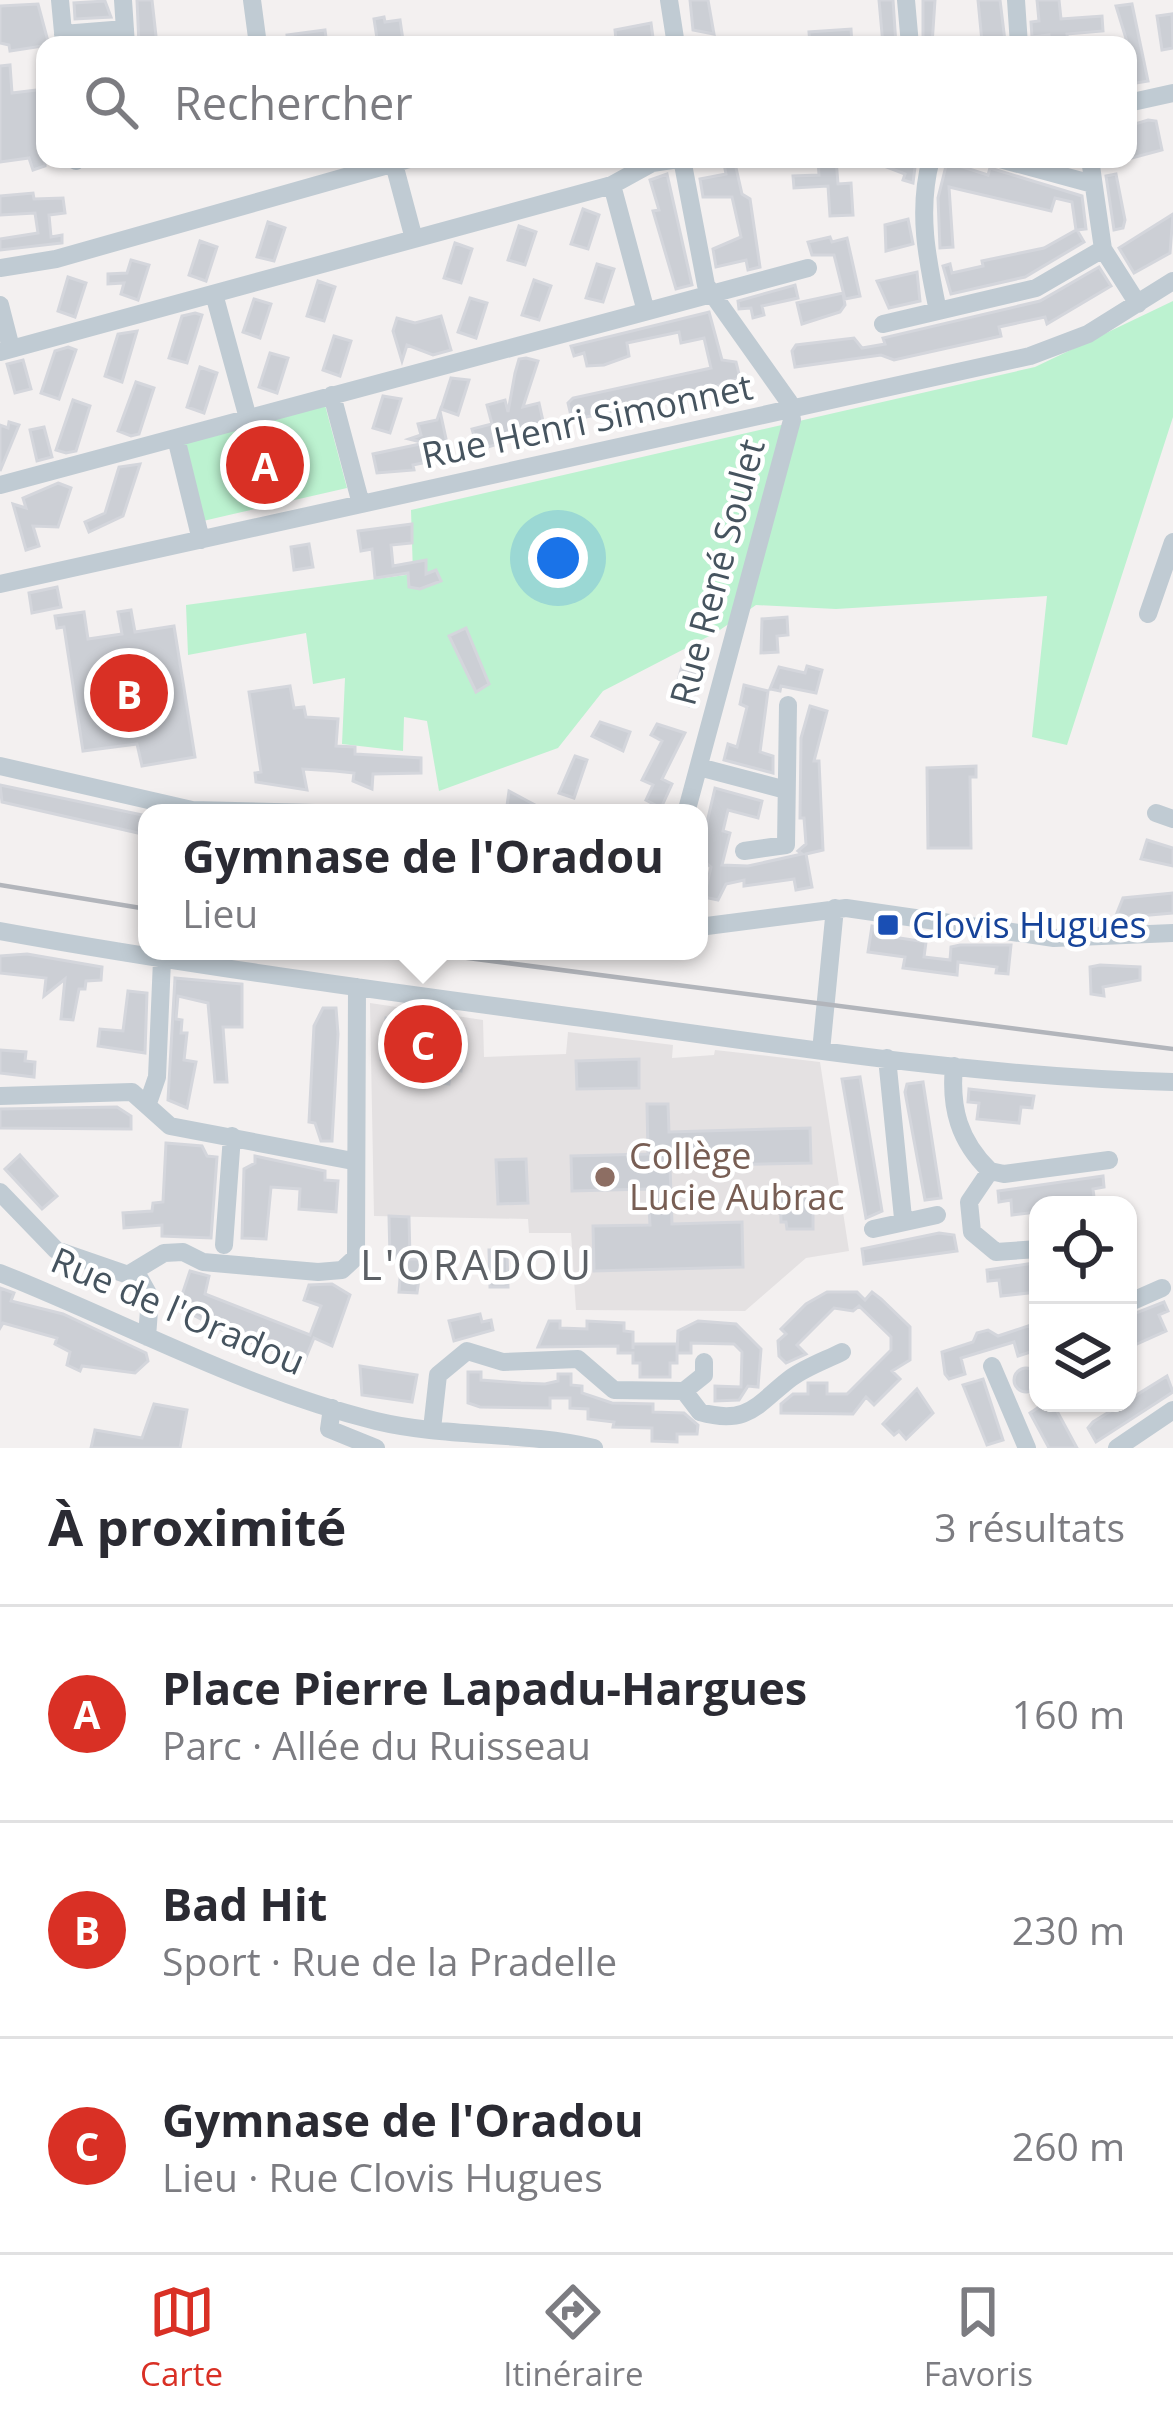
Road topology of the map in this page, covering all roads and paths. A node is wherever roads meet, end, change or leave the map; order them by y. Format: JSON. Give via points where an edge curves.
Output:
{"nodes":[{"id":1,"x":60,"y":0,"type":"edge"},
{"id":2,"x":123,"y":0,"type":"edge"},
{"id":3,"x":252,"y":0,"type":"edge"},
{"id":4,"x":669,"y":0,"type":"edge"},
{"id":5,"x":906,"y":0,"type":"edge"},
{"id":6,"x":1016,"y":0,"type":"edge"},
{"id":7,"x":64,"y":36,"type":"edge"},
{"id":8,"x":125,"y":36,"type":"edge"},
{"id":9,"x":257,"y":36,"type":"edge"},
{"id":10,"x":675,"y":36,"type":"edge"},
{"id":11,"x":909,"y":36,"type":"edge"},
{"id":12,"x":1018,"y":36,"type":"edge"},
{"id":13,"x":1173,"y":93,"type":"edge"},
{"id":14,"x":1137,"y":101,"type":"edge"},
{"id":15,"x":377,"y":168,"type":"edge"},
{"id":16,"x":403,"y":168,"type":"edge"},
{"id":17,"x":643,"y":168,"type":"edge"},
{"id":18,"x":683,"y":168,"type":"edge"},
{"id":19,"x":929,"y":168,"type":"edge"},
{"id":20,"x":1033,"y":168,"type":"edge"},
{"id":21,"x":1091,"y":168,"type":"edge"},
{"id":22,"x":1093,"y":184,"type":"junction"},
{"id":23,"x":612,"y":185,"type":"junction"},
{"id":24,"x":414,"y":239,"type":"junction"},
{"id":25,"x":1103,"y":249,"type":"junction"},
{"id":26,"x":0,"y":268,"type":"edge"},
{"id":27,"x":808,"y":268,"type":"dead end"},
{"id":28,"x":1173,"y":281,"type":"edge"},
{"id":29,"x":709,"y":290,"type":"junction"},
{"id":30,"x":214,"y":293,"type":"junction"},
{"id":31,"x":1138,"y":304,"type":"junction"},
{"id":32,"x":0,"y":305,"type":"edge"},
{"id":33,"x":645,"y":308,"type":"junction"},
{"id":34,"x":938,"y":311,"type":"junction"},
{"id":35,"x":883,"y":324,"type":"dead end"},
{"id":36,"x":6,"y":350,"type":"edge"},
{"id":37,"x":332,"y":394,"type":"junction"},
{"id":38,"x":790,"y":410,"type":"junction"},
{"id":39,"x":248,"y":418,"type":"junction"},
{"id":40,"x":176,"y":438,"type":"junction"},
{"id":41,"x":0,"y":485,"type":"edge"},
{"id":42,"x":361,"y":504,"type":"junction"},
{"id":43,"x":201,"y":540,"type":"junction"},
{"id":44,"x":1173,"y":542,"type":"edge"},
{"id":45,"x":0,"y":584,"type":"edge"},
{"id":46,"x":1148,"y":614,"type":"dead end"},
{"id":47,"x":788,"y":705,"type":"dead end"},
{"id":48,"x":0,"y":766,"type":"edge"},
{"id":49,"x":698,"y":767,"type":"junction"},
{"id":50,"x":786,"y":790,"type":"junction"},
{"id":51,"x":166,"y":804,"type":"edge"},
{"id":52,"x":688,"y":804,"type":"edge"},
{"id":53,"x":744,"y":850,"type":"dead end"},
{"id":54,"x":836,"y":908,"type":"junction"},
{"id":55,"x":708,"y":926,"type":"edge"},
{"id":56,"x":0,"y":931,"type":"edge"},
{"id":57,"x":1173,"y":933,"type":"edge"},
{"id":58,"x":138,"y":956,"type":"edge"},
{"id":59,"x":162,"y":960,"type":"joint"},
{"id":60,"x":357,"y":987,"type":"junction"},
{"id":61,"x":821,"y":1051,"type":"junction"},
{"id":62,"x":886,"y":1058,"type":"junction"},
{"id":63,"x":954,"y":1066,"type":"junction"},
{"id":64,"x":1173,"y":1082,"type":"edge"},
{"id":65,"x":0,"y":1096,"type":"edge"},
{"id":66,"x":148,"y":1103,"type":"junction"},
{"id":67,"x":232,"y":1136,"type":"junction"},
{"id":68,"x":1109,"y":1160,"type":"dead end"},
{"id":69,"x":353,"y":1161,"type":"junction"},
{"id":70,"x":990,"y":1171,"type":"junction"},
{"id":71,"x":0,"y":1192,"type":"edge"},
{"id":72,"x":938,"y":1215,"type":"dead end"},
{"id":73,"x":903,"y":1218,"type":"junction"},
{"id":74,"x":873,"y":1229,"type":"dead end"},
{"id":75,"x":224,"y":1245,"type":"dead end"},
{"id":76,"x":1029,"y":1250,"type":"edge"},
{"id":77,"x":0,"y":1273,"type":"edge"},
{"id":78,"x":131,"y":1273,"type":"junction"},
{"id":79,"x":1162,"y":1288,"type":"dead end"},
{"id":80,"x":1137,"y":1299,"type":"edge"},
{"id":81,"x":147,"y":1337,"type":"junction"},
{"id":82,"x":842,"y":1352,"type":"dead end"},
{"id":83,"x":704,"y":1362,"type":"dead end"},
{"id":84,"x":992,"y":1366,"type":"dead end"},
{"id":85,"x":683,"y":1390,"type":"junction"},
{"id":86,"x":332,"y":1408,"type":"junction"},
{"id":87,"x":1173,"y":1410,"type":"edge"},
{"id":88,"x":432,"y":1429,"type":"junction"},
{"id":89,"x":376,"y":1448,"type":"edge"},
{"id":90,"x":595,"y":1448,"type":"edge"},
{"id":91,"x":1027,"y":1448,"type":"edge"},
{"id":92,"x":1117,"y":1448,"type":"edge"}],
"edges":[{"from":1,"to":7,"type":"street"},
{"from":2,"to":8,"type":"street"},
{"from":3,"to":9,"type":"street"},
{"from":4,"to":10,"type":"street"},
{"from":5,"to":11,"type":"street"},
{"from":6,"to":12,"type":"street"},
{"from":13,"to":14,"type":"street"},
{"from":15,"to":26,"type":"street"},
{"from":16,"to":24,"type":"street"},
{"from":17,"to":23,"type":"street"},
{"from":18,"to":29,"type":"street","name":"Rue René Soulet"},
{"from":19,"to":34,"type":"street","via":[[925,252]]},
{"from":20,"to":22,"type":"street"},
{"from":21,"to":22,"type":"street"},
{"from":22,"to":25,"type":"street"},
{"from":23,"to":24,"type":"street"},
{"from":23,"to":33,"type":"street"},
{"from":24,"to":30,"type":"street"},
{"from":25,"to":31,"type":"street"},
{"from":25,"to":34,"type":"street","via":[[1036,288]]},
{"from":27,"to":29,"type":"street"},
{"from":28,"to":31,"type":"street","name":"Rue Henri Simonnet"},
{"from":29,"to":33,"type":"street"},
{"from":29,"to":38,"type":"street","name":"Rue René Soulet"},
{"from":30,"to":36,"type":"street"},
{"from":30,"to":39,"type":"street"},
{"from":31,"to":38,"type":"street","name":"Rue Henri Simonnet","via":[[1030,356]]},
{"from":32,"to":36,"type":"street"},
{"from":33,"to":37,"type":"street"},
{"from":34,"to":35,"type":"street"},
{"from":37,"to":39,"type":"street"},
{"from":37,"to":42,"type":"street"},
{"from":38,"to":42,"type":"street","name":"Rue Henri Simonnet"},
{"from":38,"to":49,"type":"street","name":"Rue René Soulet"},
{"from":39,"to":40,"type":"street"},
{"from":40,"to":41,"type":"street"},
{"from":40,"to":43,"type":"street"},
{"from":42,"to":43,"type":"street","name":"Rue Henri Simonnet"},
{"from":43,"to":45,"type":"street","name":"Rue Henri Simonnet"},
{"from":44,"to":46,"type":"street"},
{"from":47,"to":50,"type":"street"},
{"from":48,"to":51,"type":"street"},
{"from":49,"to":50,"type":"street"},
{"from":49,"to":52,"type":"street","name":"Rue René Soulet"},
{"from":50,"to":53,"type":"street","via":[[786,845]]},
{"from":54,"to":55,"type":"street"},
{"from":54,"to":57,"type":"street","via":[[1054,938]]},
{"from":54,"to":61,"type":"street"},
{"from":56,"to":58,"type":"street"},
{"from":59,"to":60,"type":"street"},
{"from":59,"to":66,"type":"street","via":[[157,1077]]},
{"from":60,"to":61,"type":"street"},
{"from":60,"to":69,"type":"street"},
{"from":61,"to":62,"type":"street"},
{"from":62,"to":63,"type":"street"},
{"from":62,"to":73,"type":"street"},
{"from":63,"to":64,"type":"street"},
{"from":63,"to":70,"type":"street","via":[[960,1131]]},
{"from":65,"to":66,"type":"street","via":[[132,1092]]},
{"from":66,"to":67,"type":"street","via":[[170,1126]]},
{"from":67,"to":69,"type":"street"},
{"from":67,"to":75,"type":"street"},
{"from":68,"to":70,"type":"street"},
{"from":69,"to":78,"type":"street","via":[[356,1257],[342,1270],[202,1262],[183,1252],[164,1253]]},
{"from":70,"to":76,"type":"street","via":[[969,1202],[972,1232],[996,1252]]},
{"from":71,"to":78,"type":"street","via":[[56,1250]]},
{"from":72,"to":73,"type":"street"},
{"from":73,"to":74,"type":"street"},
{"from":77,"to":81,"type":"street","name":"Rue de l'Oradou"},
{"from":78,"to":81,"type":"street","via":[[148,1289]]},
{"from":79,"to":80,"type":"street"},
{"from":81,"to":86,"type":"street","name":"Rue de l'Oradou"},
{"from":82,"to":85,"type":"street","via":[[793,1376],[757,1411],[700,1412]]},
{"from":83,"to":85,"type":"street","via":[[704,1375]]},
{"from":84,"to":91,"type":"street"},
{"from":85,"to":88,"type":"street","via":[[614,1390],[578,1359],[503,1362],[478,1352],[451,1360],[438,1375]]},
{"from":86,"to":88,"type":"street","name":"Rue de l'Oradou"},
{"from":86,"to":89,"type":"street","name":"Rue de l'Oradou","via":[[329,1429]]},
{"from":87,"to":92,"type":"street"},
{"from":88,"to":90,"type":"street","name":"Rue de l'Oradou"}]}
